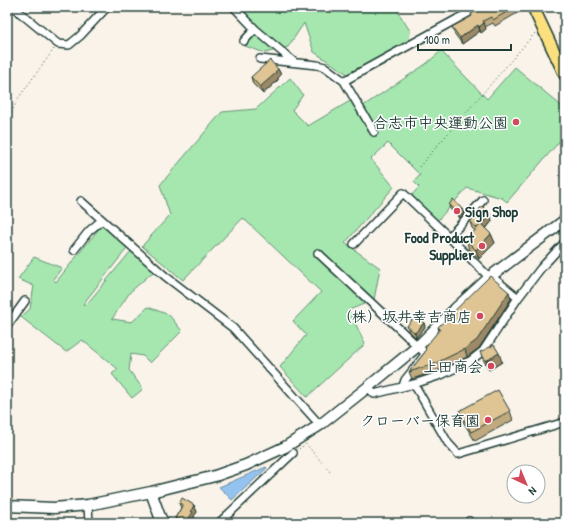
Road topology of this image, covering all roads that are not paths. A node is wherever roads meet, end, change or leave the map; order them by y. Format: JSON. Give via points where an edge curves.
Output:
{"nodes":[{"id":1,"x":13,"y":7,"type":"edge"},
{"id":2,"x":107,"y":7,"type":"edge"},
{"id":3,"x":234,"y":7,"type":"edge"},
{"id":4,"x":479,"y":7,"type":"edge"},
{"id":5,"x":533,"y":7,"type":"edge"},
{"id":6,"x":256,"y":29,"type":"junction"},
{"id":7,"x":244,"y":41,"type":"dead end"},
{"id":8,"x":260,"y":59,"type":"dead end"},
{"id":9,"x":294,"y":62,"type":"junction"},
{"id":10,"x":565,"y":75,"type":"edge"},
{"id":11,"x":344,"y":82,"type":"junction"},
{"id":12,"x":374,"y":132,"type":"dead end"},
{"id":13,"x":483,"y":200,"type":"dead end"},
{"id":14,"x":81,"y":201,"type":"dead end"},
{"id":15,"x":102,"y":220,"type":"junction"},
{"id":16,"x":565,"y":220,"type":"edge"},
{"id":17,"x":450,"y":237,"type":"junction"},
{"id":18,"x":354,"y":244,"type":"dead end"},
{"id":19,"x":564,"y":245,"type":"edge"},
{"id":20,"x":74,"y":250,"type":"dead end"},
{"id":21,"x":318,"y":253,"type":"dead end"},
{"id":22,"x":491,"y":276,"type":"junction"},
{"id":23,"x":518,"y":298,"type":"junction"},
{"id":24,"x":25,"y":301,"type":"dead end"},
{"id":25,"x":7,"y":326,"type":"edge"},
{"id":26,"x":418,"y":346,"type":"junction"},
{"id":27,"x":414,"y":384,"type":"junction"},
{"id":28,"x":403,"y":386,"type":"junction"},
{"id":29,"x":368,"y":387,"type":"junction"},
{"id":30,"x":565,"y":422,"type":"edge"},
{"id":31,"x":320,"y":425,"type":"junction"},
{"id":32,"x":293,"y":453,"type":"road end"},
{"id":33,"x":151,"y":492,"type":"junction"},
{"id":34,"x":88,"y":505,"type":"junction"},
{"id":35,"x":7,"y":506,"type":"edge"},
{"id":36,"x":88,"y":523,"type":"edge"},
{"id":37,"x":164,"y":523,"type":"edge"},
{"id":38,"x":219,"y":523,"type":"edge"}],
"edges":[{"from":1,"to":2,"type":"street","via":[[58,44],[69,45]]},
{"from":3,"to":6,"type":"street"},
{"from":4,"to":11,"type":"street"},
{"from":5,"to":10,"type":"main road"},
{"from":6,"to":7,"type":"street"},
{"from":6,"to":9,"type":"street"},
{"from":8,"to":9,"type":"street"},
{"from":9,"to":11,"type":"street","via":[[325,67]]},
{"from":11,"to":12,"type":"street"},
{"from":13,"to":17,"type":"street"},
{"from":14,"to":15,"type":"street"},
{"from":15,"to":20,"type":"street"},
{"from":15,"to":31,"type":"street","via":[[165,276],[233,328]]},
{"from":16,"to":22,"type":"street"},
{"from":17,"to":18,"type":"street","via":[[403,192]]},
{"from":17,"to":22,"type":"street"},
{"from":19,"to":23,"type":"street","via":[[541,268]]},
{"from":21,"to":26,"type":"street"},
{"from":22,"to":23,"type":"street"},
{"from":22,"to":26,"type":"street"},
{"from":23,"to":27,"type":"street","via":[[483,351],[441,375]]},
{"from":24,"to":25,"type":"street"},
{"from":26,"to":28,"type":"street","via":[[424,352],[424,356]]},
{"from":26,"to":29,"type":"street"},
{"from":27,"to":28,"type":"street"},
{"from":27,"to":30,"type":"street","via":[[448,443],[458,454]]},
{"from":28,"to":29,"type":"street","via":[[374,394]]},
{"from":29,"to":31,"type":"street"},
{"from":31,"to":33,"type":"street","via":[[285,447],[246,465],[215,476]]},
{"from":32,"to":38,"type":"street"},
{"from":33,"to":34,"type":"street"},
{"from":33,"to":37,"type":"street"},
{"from":34,"to":35,"type":"street","via":[[54,508]]},
{"from":34,"to":36,"type":"street"}]}
